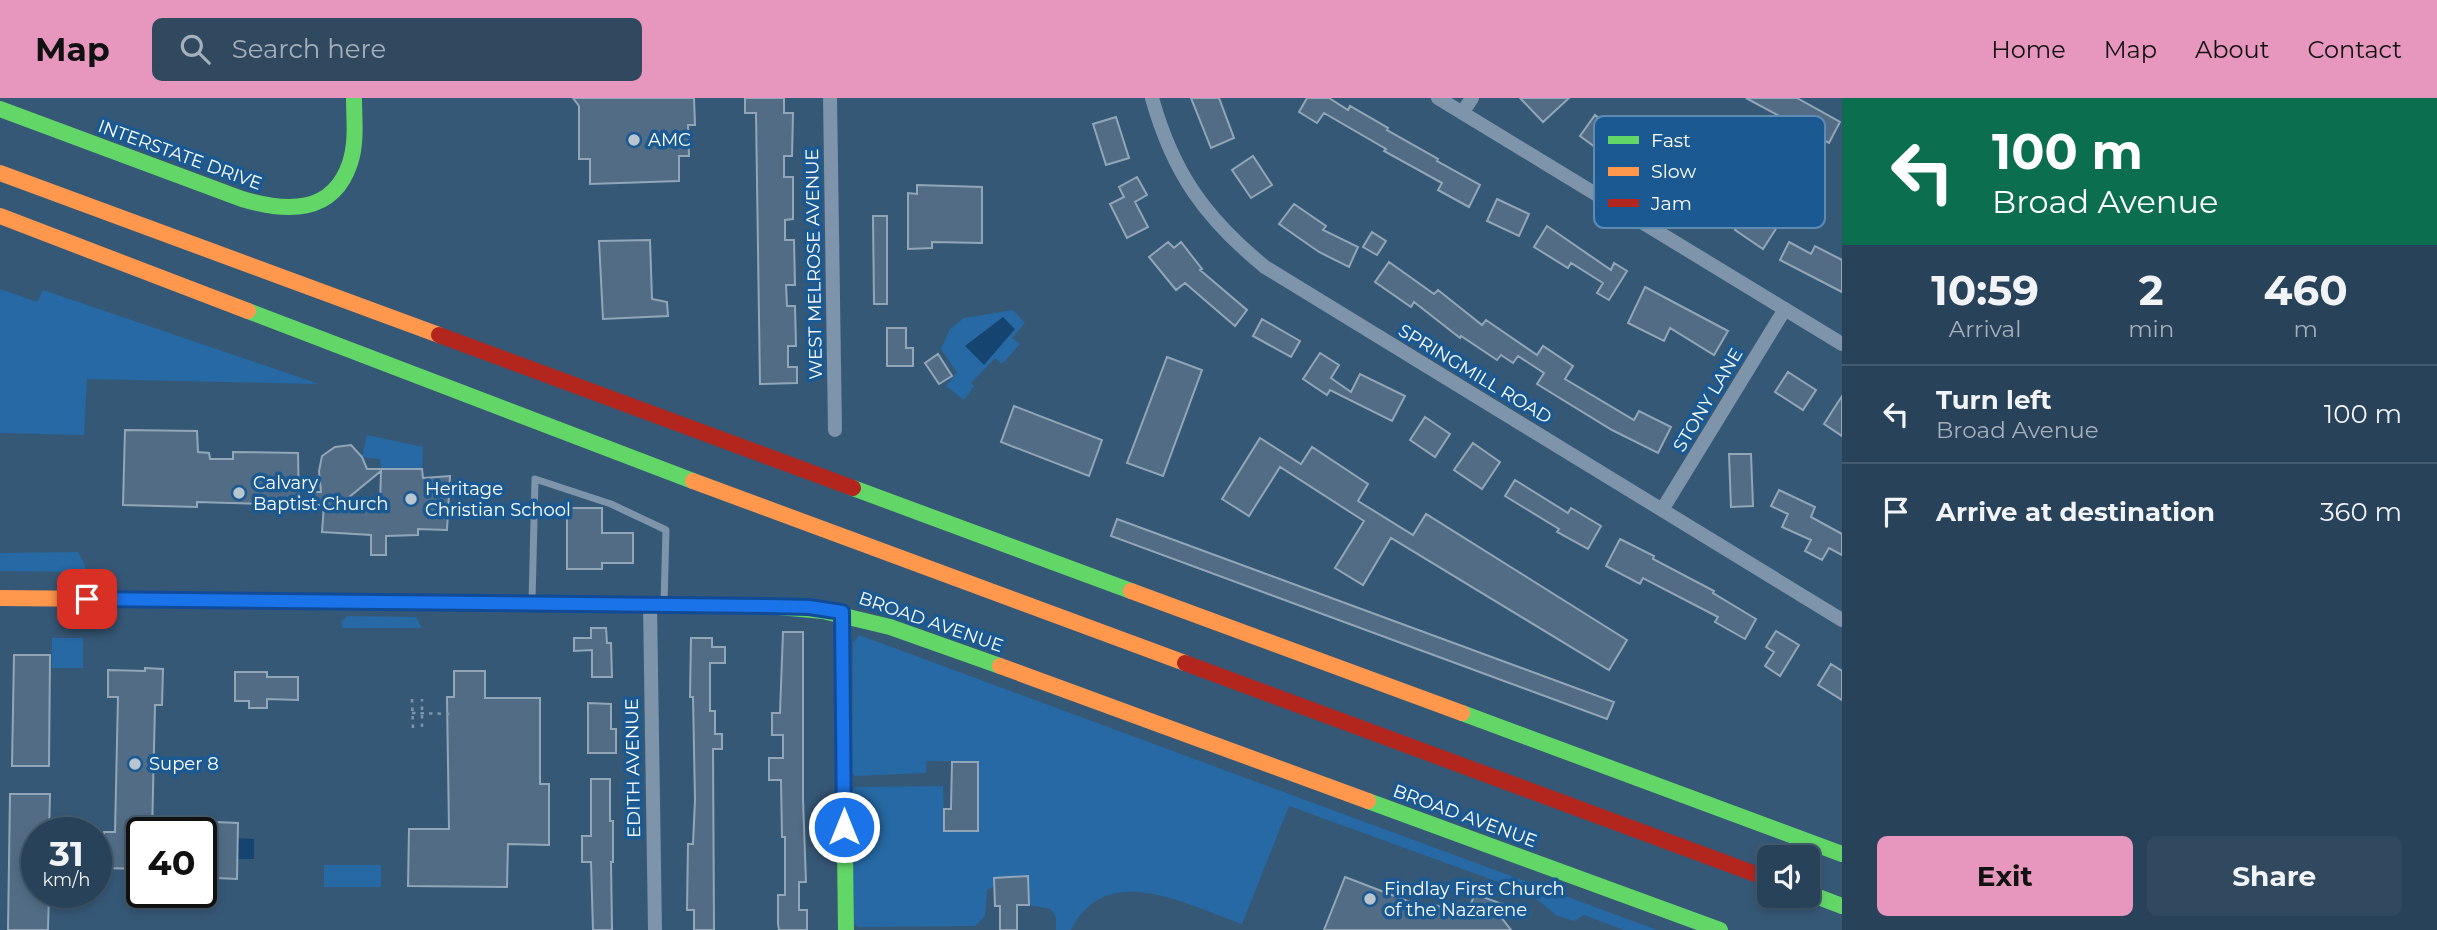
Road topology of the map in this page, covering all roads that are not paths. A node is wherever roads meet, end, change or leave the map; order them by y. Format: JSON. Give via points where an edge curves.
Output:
{"nodes":[{"id":1,"x":354,"y":98,"type":"edge"},
{"id":2,"x":830,"y":98,"type":"edge"},
{"id":3,"x":1152,"y":98,"type":"edge"},
{"id":4,"x":1438,"y":98,"type":"edge"},
{"id":5,"x":1472,"y":98,"type":"edge"},
{"id":6,"x":0,"y":110,"type":"edge"},
{"id":7,"x":1462,"y":113,"type":"junction"},
{"id":8,"x":0,"y":173,"type":"edge"},
{"id":9,"x":1594,"y":193,"type":"edge"},
{"id":10,"x":0,"y":217,"type":"edge"},
{"id":11,"x":1652,"y":228,"type":"edge"},
{"id":12,"x":1785,"y":309,"type":"junction"},
{"id":13,"x":1842,"y":344,"type":"edge"},
{"id":14,"x":835,"y":430,"type":"dead end"},
{"id":15,"x":1662,"y":510,"type":"junction"},
{"id":16,"x":0,"y":598,"type":"edge"},
{"id":17,"x":532,"y":604,"type":"junction"},
{"id":18,"x":657,"y":605,"type":"junction"},
{"id":19,"x":842,"y":612,"type":"junction"},
{"id":20,"x":1842,"y":620,"type":"edge"},
{"id":21,"x":1842,"y":854,"type":"edge"},
{"id":22,"x":1757,"y":875,"type":"edge"},
{"id":23,"x":1820,"y":898,"type":"edge"},
{"id":24,"x":1842,"y":906,"type":"edge"},
{"id":25,"x":655,"y":930,"type":"edge"},
{"id":26,"x":845,"y":930,"type":"edge"},
{"id":27,"x":1720,"y":930,"type":"edge"}],
"edges":[{"from":1,"to":6,"type":"main road","name":"INTERSTATE DRIVE","via":[[354,142],[340,183],[325,198],[294,209],[242,200]]},
{"from":2,"to":14,"type":"street","name":"WEST MELROSE AVENUE"},
{"from":3,"to":15,"type":"street","name":"SPRINGMILL ROAD","via":[[1173,155],[1199,200],[1225,233],[1265,267]]},
{"from":4,"to":7,"type":"street"},
{"from":5,"to":7,"type":"street"},
{"from":7,"to":9,"type":"street"},
{"from":8,"to":21,"type":"main road"},
{"from":10,"to":22,"type":"main road","via":[[735,497]]},
{"from":11,"to":12,"type":"street"},
{"from":12,"to":13,"type":"street"},
{"from":12,"to":15,"type":"street","name":"STONY LANE"},
{"from":15,"to":20,"type":"street","name":"SPRINGMILL ROAD"},
{"from":16,"to":17,"type":"main road","name":"BROAD AVENUE"},
{"from":17,"to":18,"type":"main road","name":"BROAD AVENUE"},
{"from":17,"to":18,"type":"lane","via":[[535,479],[611,504],[666,530]]},
{"from":18,"to":19,"type":"main road","name":"BROAD AVENUE","via":[[809,607]]},
{"from":18,"to":25,"type":"street","name":"EDITH AVENUE"},
{"from":19,"to":26,"type":"main road"},
{"from":19,"to":27,"type":"main road","name":"BROAD AVENUE"},
{"from":23,"to":24,"type":"main road"}]}
